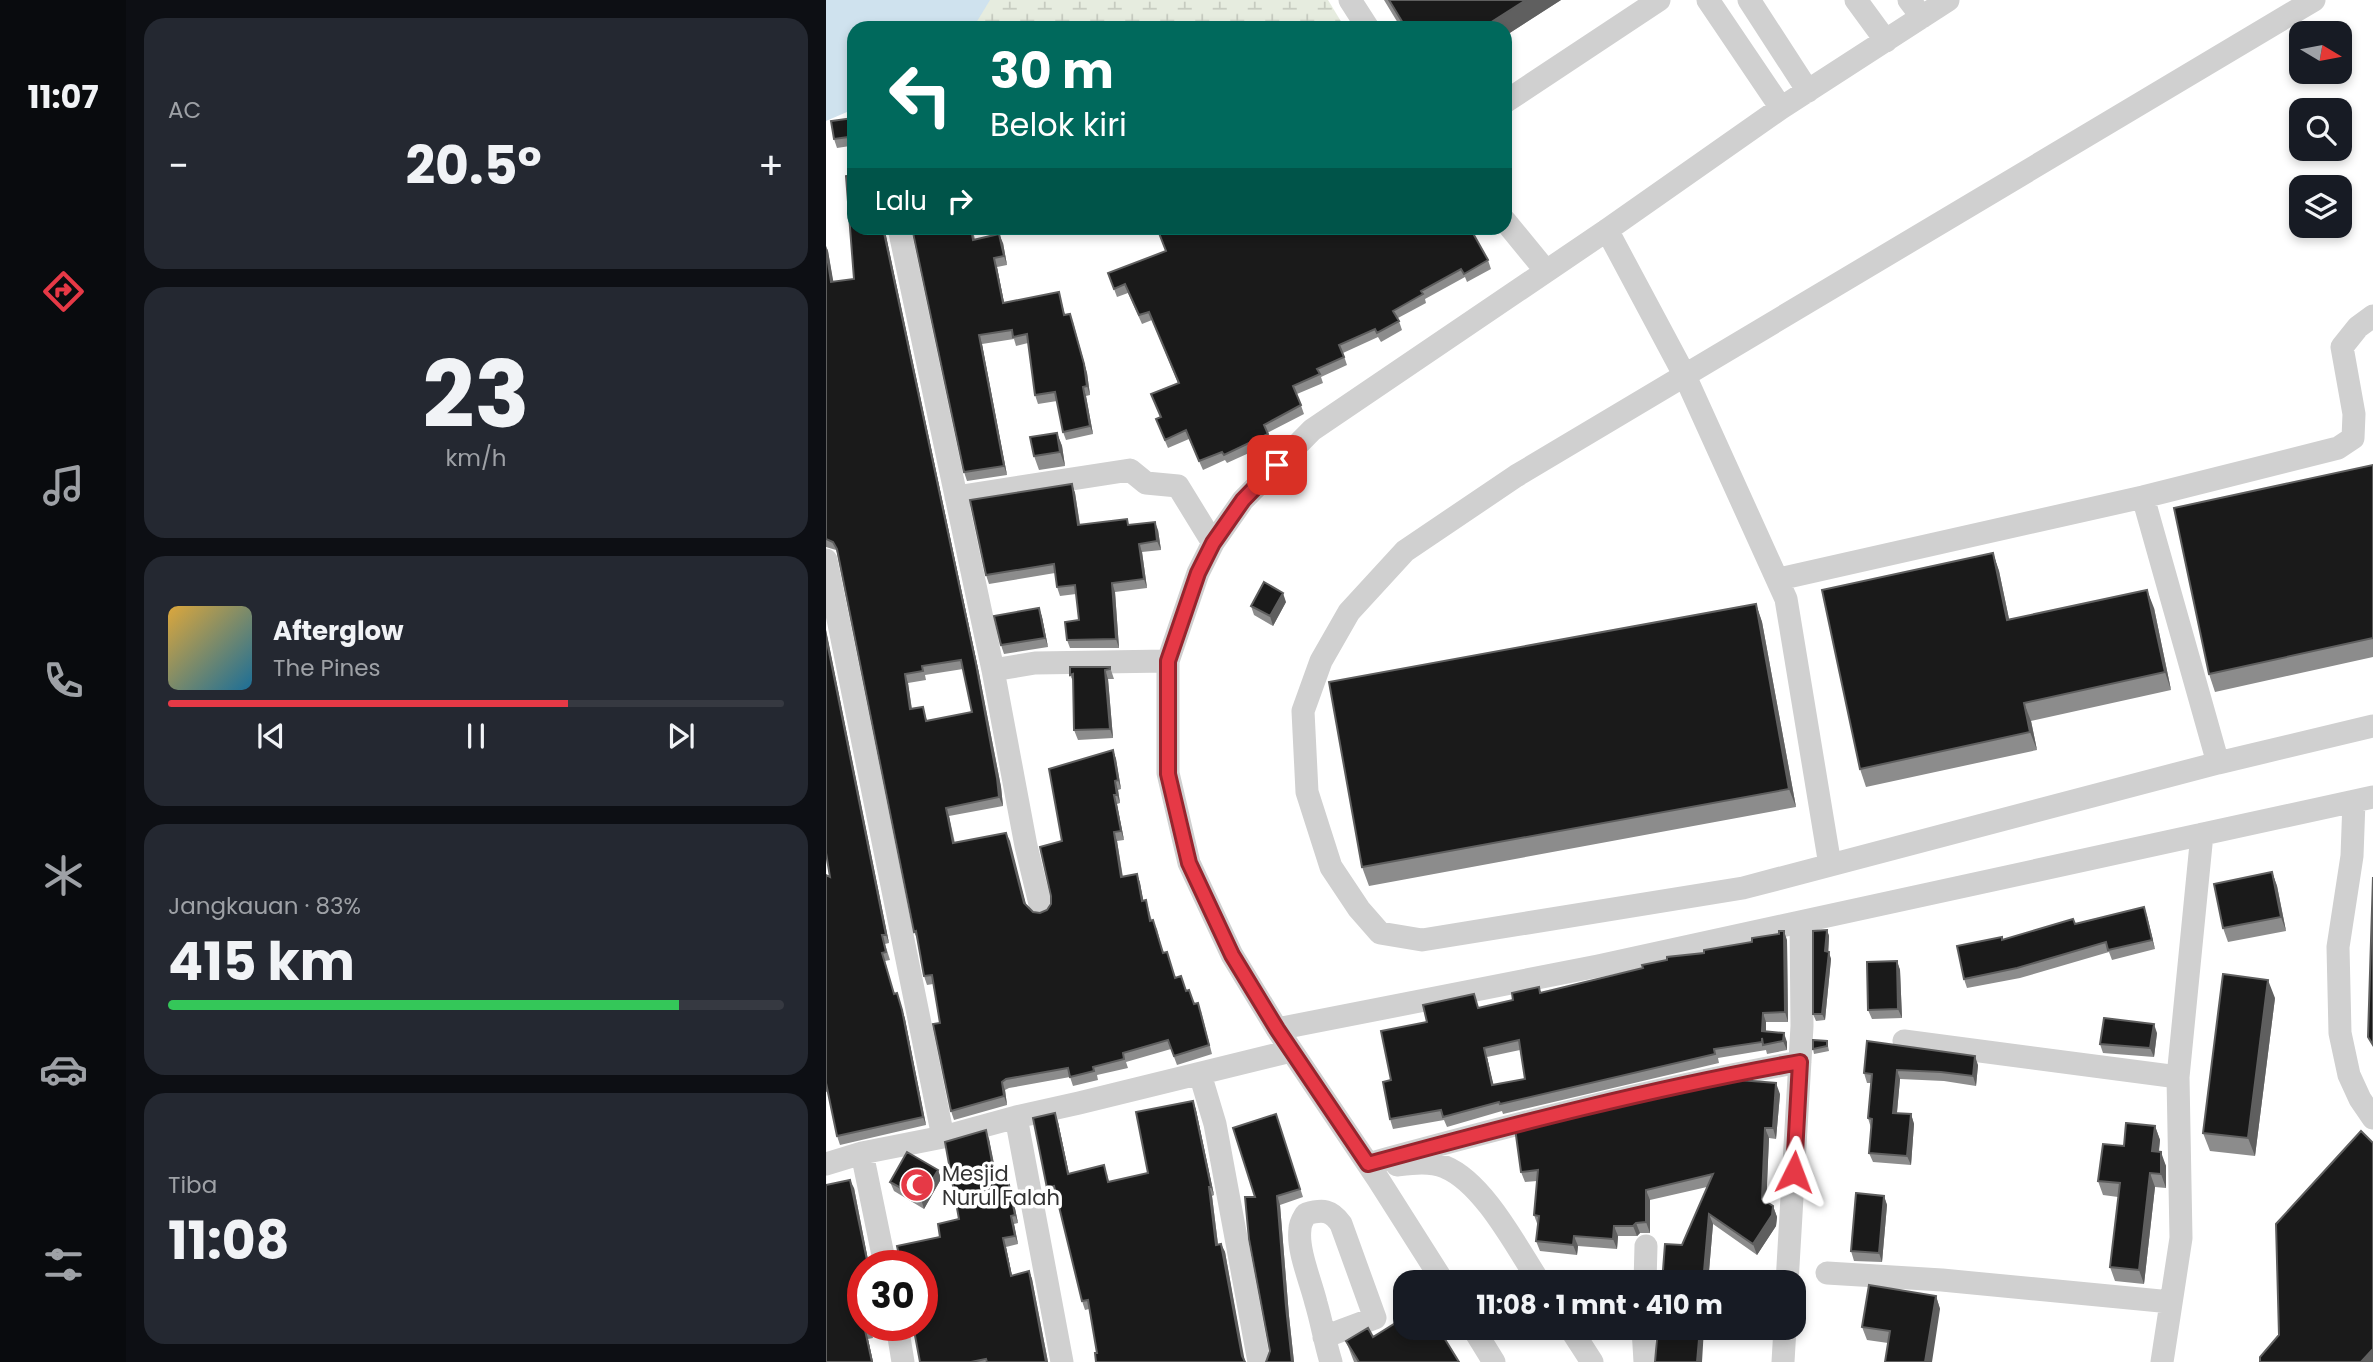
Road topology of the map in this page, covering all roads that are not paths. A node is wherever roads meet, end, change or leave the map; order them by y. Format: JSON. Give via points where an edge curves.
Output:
{"nodes":[{"id":1,"x":1350,"y":0,"type":"edge"},
{"id":2,"x":1659,"y":0,"type":"edge"},
{"id":3,"x":1708,"y":0,"type":"edge"},
{"id":4,"x":1749,"y":0,"type":"edge"},
{"id":5,"x":1856,"y":0,"type":"edge"},
{"id":6,"x":1948,"y":0,"type":"edge"},
{"id":7,"x":2314,"y":0,"type":"edge"},
{"id":8,"x":1915,"y":9,"type":"edge"},
{"id":9,"x":1364,"y":21,"type":"edge"},
{"id":10,"x":1886,"y":41,"type":"junction"},
{"id":11,"x":1808,"y":91,"type":"junction"},
{"id":12,"x":1512,"y":97,"type":"edge"},
{"id":13,"x":1781,"y":108,"type":"junction"},
{"id":14,"x":1512,"y":230,"type":"edge"},
{"id":15,"x":1607,"y":230,"type":"junction"},
{"id":16,"x":900,"y":235,"type":"edge"},
{"id":17,"x":1546,"y":271,"type":"junction"},
{"id":18,"x":2373,"y":316,"type":"edge"},
{"id":19,"x":1685,"y":376,"type":"junction"},
{"id":20,"x":956,"y":496,"type":"junction"},
{"id":21,"x":2143,"y":497,"type":"junction"},
{"id":22,"x":1213,"y":543,"type":"junction"},
{"id":23,"x":826,"y":560,"type":"edge"},
{"id":24,"x":1779,"y":579,"type":"junction"},
{"id":25,"x":1168,"y":661,"type":"junction"},
{"id":26,"x":993,"y":670,"type":"junction"},
{"id":27,"x":2373,"y":726,"type":"edge"},
{"id":28,"x":2218,"y":763,"type":"junction"},
{"id":29,"x":2363,"y":799,"type":"edge"},
{"id":30,"x":2202,"y":834,"type":"junction"},
{"id":31,"x":1830,"y":866,"type":"junction"},
{"id":32,"x":1041,"y":908,"type":"dead end"},
{"id":33,"x":1801,"y":922,"type":"junction"},
{"id":34,"x":1277,"y":1029,"type":"junction"},
{"id":35,"x":1904,"y":1041,"type":"dead end"},
{"id":36,"x":1291,"y":1051,"type":"junction"},
{"id":37,"x":1800,"y":1062,"type":"junction"},
{"id":38,"x":1200,"y":1074,"type":"junction"},
{"id":39,"x":2178,"y":1077,"type":"junction"},
{"id":40,"x":1016,"y":1117,"type":"junction"},
{"id":41,"x":2373,"y":1118,"type":"edge"},
{"id":42,"x":943,"y":1137,"type":"junction"},
{"id":43,"x":862,"y":1153,"type":"junction"},
{"id":44,"x":826,"y":1164,"type":"edge"},
{"id":45,"x":1373,"y":1171,"type":"junction"},
{"id":46,"x":1646,"y":1247,"type":"dead end"},
{"id":47,"x":882,"y":1250,"type":"edge"},
{"id":48,"x":1436,"y":1270,"type":"edge"},
{"id":49,"x":1531,"y":1270,"type":"edge"},
{"id":50,"x":1645,"y":1270,"type":"edge"},
{"id":51,"x":1788,"y":1270,"type":"edge"},
{"id":52,"x":1827,"y":1273,"type":"dead end"},
{"id":53,"x":2171,"y":1302,"type":"junction"},
{"id":54,"x":1324,"y":1337,"type":"junction"},
{"id":55,"x":1480,"y":1340,"type":"edge"},
{"id":56,"x":1578,"y":1340,"type":"edge"},
{"id":57,"x":1644,"y":1340,"type":"edge"},
{"id":58,"x":1784,"y":1340,"type":"edge"},
{"id":59,"x":900,"y":1341,"type":"edge"},
{"id":60,"x":903,"y":1362,"type":"edge"},
{"id":61,"x":1062,"y":1362,"type":"edge"},
{"id":62,"x":1259,"y":1362,"type":"edge"},
{"id":63,"x":1331,"y":1362,"type":"edge"},
{"id":64,"x":1494,"y":1362,"type":"edge"},
{"id":65,"x":1592,"y":1362,"type":"edge"},
{"id":66,"x":1645,"y":1362,"type":"edge"},
{"id":67,"x":1783,"y":1362,"type":"edge"},
{"id":68,"x":2162,"y":1362,"type":"edge"}],
"edges":[{"from":1,"to":9,"type":"street"},
{"from":2,"to":12,"type":"street"},
{"from":3,"to":13,"type":"street"},
{"from":4,"to":11,"type":"street"},
{"from":5,"to":10,"type":"street"},
{"from":6,"to":8,"type":"street"},
{"from":7,"to":19,"type":"street"},
{"from":8,"to":10,"type":"street"},
{"from":10,"to":11,"type":"street"},
{"from":11,"to":13,"type":"street"},
{"from":13,"to":15,"type":"street"},
{"from":14,"to":17,"type":"street"},
{"from":15,"to":17,"type":"street"},
{"from":15,"to":19,"type":"street"},
{"from":16,"to":20,"type":"street"},
{"from":17,"to":22,"type":"street","via":[[1312,430],[1243,500]]},
{"from":18,"to":21,"type":"street","via":[[2342,347],[2354,414],[2353,438],[2337,448]]},
{"from":19,"to":24,"type":"street"},
{"from":19,"to":31,"type":"street","via":[[1516,476],[1405,551],[1349,612],[1321,661],[1303,710],[1307,792],[1331,867],[1359,909],[1380,933],[1422,940],[1743,888]]},
{"from":20,"to":22,"type":"street","via":[[1130,470],[1146,483],[1178,486]]},
{"from":20,"to":26,"type":"street"},
{"from":21,"to":24,"type":"street"},
{"from":21,"to":28,"type":"street"},
{"from":22,"to":25,"type":"street"},
{"from":23,"to":42,"type":"street"},
{"from":24,"to":31,"type":"street"},
{"from":25,"to":26,"type":"street","via":[[1035,663]]},
{"from":25,"to":34,"type":"street","via":[[1168,774],[1189,863],[1232,955]]},
{"from":26,"to":32,"type":"street"},
{"from":27,"to":28,"type":"street"},
{"from":28,"to":31,"type":"street"},
{"from":29,"to":30,"type":"street"},
{"from":29,"to":41,"type":"street","via":[[2338,947],[2340,1033],[2349,1075]]},
{"from":30,"to":33,"type":"street"},
{"from":30,"to":39,"type":"street"},
{"from":33,"to":34,"type":"street"},
{"from":33,"to":37,"type":"street"},
{"from":34,"to":36,"type":"street"},
{"from":35,"to":39,"type":"street"},
{"from":36,"to":38,"type":"street"},
{"from":36,"to":45,"type":"street"},
{"from":37,"to":45,"type":"street","via":[[1697,1080],[1539,1117]]},
{"from":37,"to":51,"type":"street"},
{"from":38,"to":40,"type":"street"},
{"from":38,"to":62,"type":"street","via":[[1215,1124]]},
{"from":39,"to":53,"type":"street","via":[[2181,1238]]},
{"from":40,"to":42,"type":"street"},
{"from":40,"to":61,"type":"street"},
{"from":42,"to":43,"type":"street"},
{"from":43,"to":44,"type":"street"},
{"from":43,"to":47,"type":"street"},
{"from":45,"to":48,"type":"street"},
{"from":45,"to":49,"type":"street","via":[[1421,1162],[1445,1167],[1467,1180]]},
{"from":46,"to":50,"type":"street"},
{"from":52,"to":53,"type":"street"},
{"from":53,"to":68,"type":"street"},
{"from":54,"to":54,"type":"street","via":[[1299,1231],[1306,1214],[1322,1210],[1333,1213],[1341,1224],[1375,1318]]},
{"from":54,"to":63,"type":"street"},
{"from":55,"to":64,"type":"street"},
{"from":56,"to":65,"type":"street"},
{"from":57,"to":66,"type":"street"},
{"from":58,"to":67,"type":"street"},
{"from":59,"to":60,"type":"street"}]}
